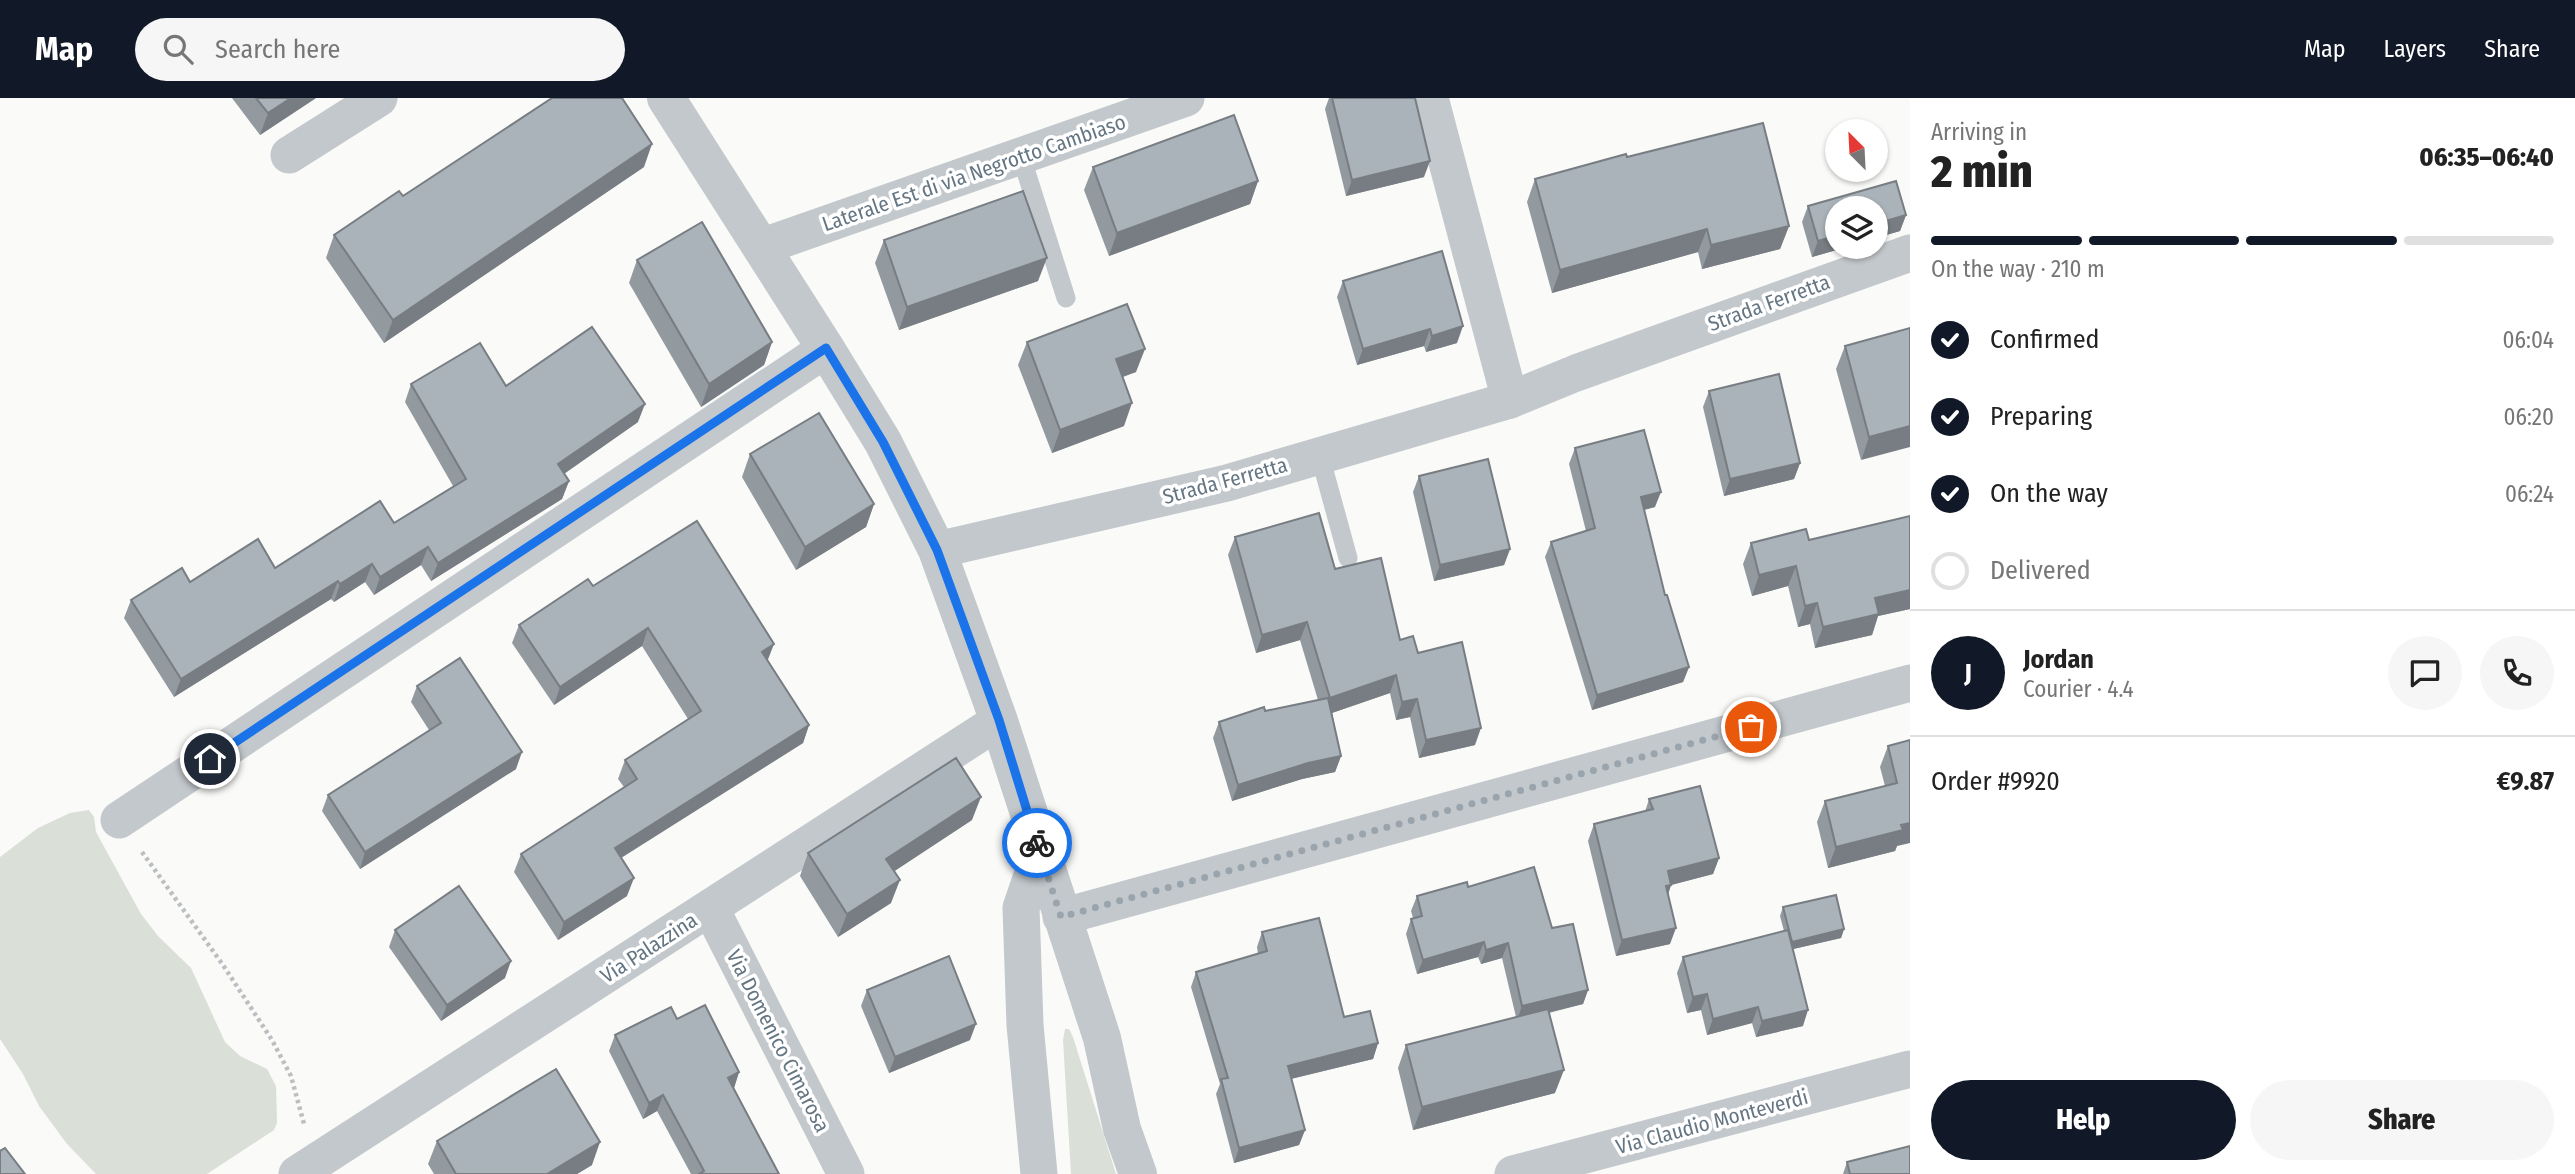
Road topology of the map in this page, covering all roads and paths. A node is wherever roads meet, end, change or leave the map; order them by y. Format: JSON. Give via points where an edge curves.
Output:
{"nodes":[{"id":1,"x":379,"y":98,"type":"edge"},
{"id":2,"x":666,"y":98,"type":"edge"},
{"id":3,"x":1186,"y":98,"type":"edge"},
{"id":4,"x":1430,"y":98,"type":"edge"},
{"id":5,"x":289,"y":155,"type":"dead end"},
{"id":6,"x":1021,"y":156,"type":"junction"},
{"id":7,"x":761,"y":247,"type":"junction"},
{"id":8,"x":1910,"y":253,"type":"edge"},
{"id":9,"x":1066,"y":298,"type":"dead end"},
{"id":10,"x":826,"y":348,"type":"junction"},
{"id":11,"x":1510,"y":400,"type":"junction"},
{"id":12,"x":1320,"y":456,"type":"junction"},
{"id":13,"x":937,"y":550,"type":"junction"},
{"id":14,"x":1348,"y":558,"type":"dead end"},
{"id":15,"x":1910,"y":683,"type":"edge"},
{"id":16,"x":999,"y":720,"type":"junction"},
{"id":17,"x":119,"y":820,"type":"joint"},
{"id":18,"x":1040,"y":852,"type":"junction"},
{"id":19,"x":711,"y":909,"type":"junction"},
{"id":20,"x":1061,"y":917,"type":"junction"},
{"id":21,"x":1102,"y":1038,"type":"junction"},
{"id":22,"x":1910,"y":1069,"type":"edge"},
{"id":23,"x":313,"y":1170,"type":"edge"},
{"id":24,"x":846,"y":1174,"type":"edge"},
{"id":25,"x":1039,"y":1174,"type":"edge"},
{"id":26,"x":1138,"y":1174,"type":"edge"},
{"id":27,"x":1158,"y":1174,"type":"edge"},
{"id":28,"x":1513,"y":1174,"type":"edge"}],
"edges":[{"from":1,"to":5,"type":"street"},
{"from":2,"to":7,"type":"street"},
{"from":3,"to":6,"type":"street","name":"Laterale Est di via Negrotto Cambiaso"},
{"from":4,"to":11,"type":"street"},
{"from":6,"to":7,"type":"street","name":"Laterale Est di via Negrotto Cambiaso"},
{"from":6,"to":9,"type":"lane"},
{"from":7,"to":10,"type":"street"},
{"from":8,"to":11,"type":"street","name":"Strada Ferretta"},
{"from":10,"to":13,"type":"street","via":[[883,442]]},
{"from":10,"to":17,"type":"street"},
{"from":11,"to":12,"type":"street","name":"Strada Ferretta"},
{"from":12,"to":13,"type":"street","name":"Strada Ferretta","via":[[1227,483]]},
{"from":12,"to":14,"type":"lane"},
{"from":13,"to":16,"type":"street"},
{"from":15,"to":20,"type":"street"},
{"from":16,"to":18,"type":"street"},
{"from":16,"to":19,"type":"street","name":"Via Palazzina"},
{"from":17,"to":23,"type":"path","via":[[272,1040],[291,1076]]},
{"from":18,"to":20,"type":"street"},
{"from":18,"to":25,"type":"street","via":[[1021,908],[1025,1025]]},
{"from":19,"to":23,"type":"street","name":"Via Palazzina"},
{"from":19,"to":24,"type":"street","name":"Via Domenico Cimarosa"},
{"from":20,"to":21,"type":"street"},
{"from":21,"to":26,"type":"street","via":[[1122,1129]]},
{"from":21,"to":27,"type":"street","via":[[1142,1123]]},
{"from":22,"to":28,"type":"street","name":"Via Claudio Monteverdi"}]}
